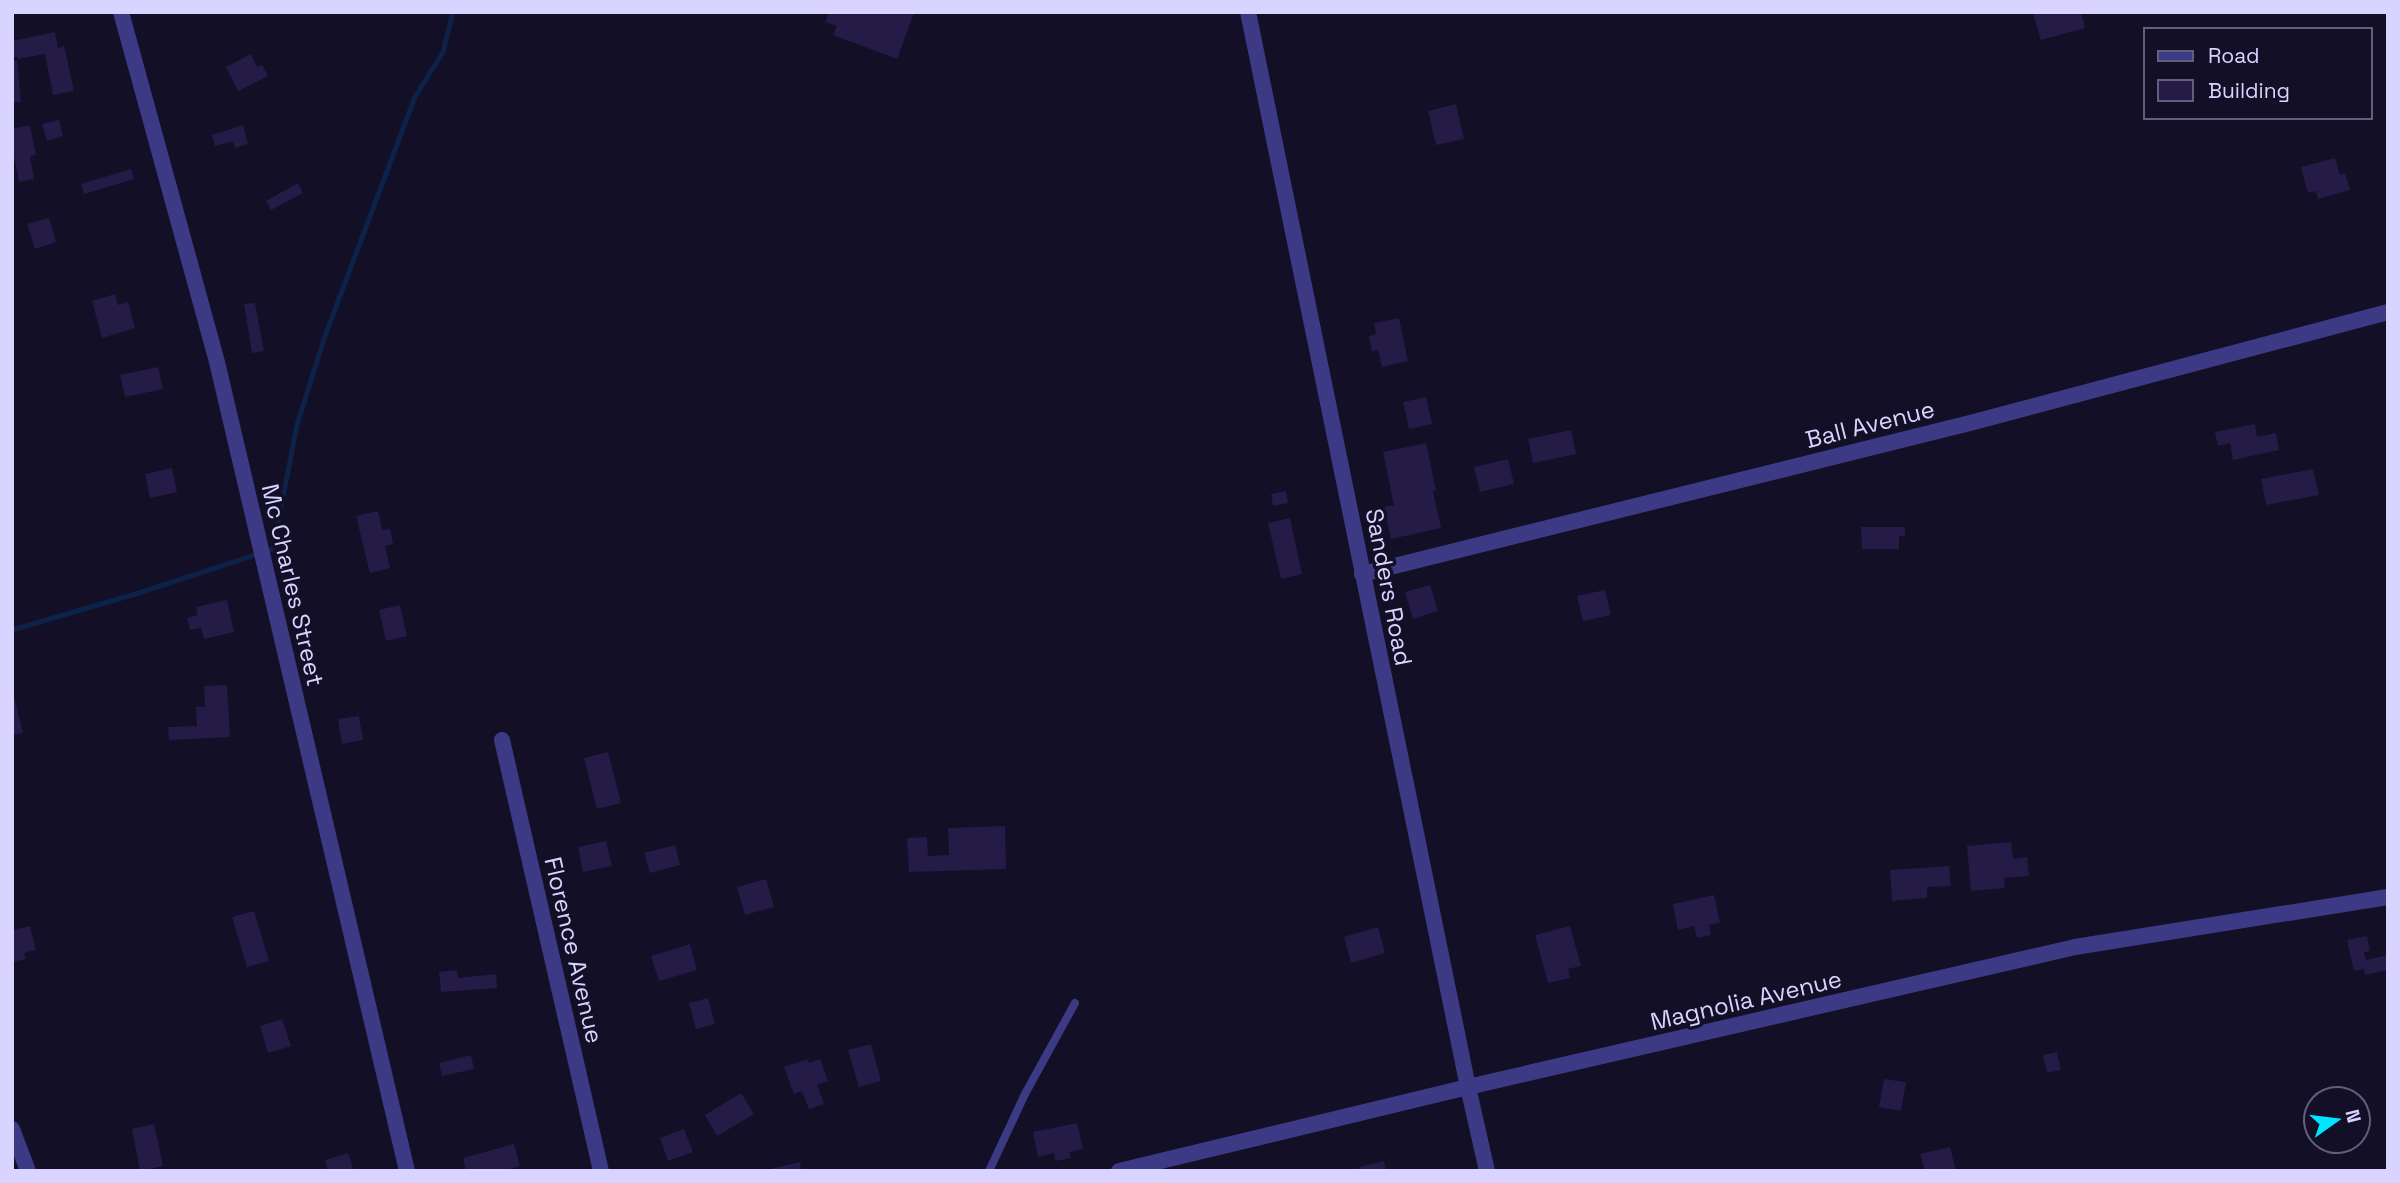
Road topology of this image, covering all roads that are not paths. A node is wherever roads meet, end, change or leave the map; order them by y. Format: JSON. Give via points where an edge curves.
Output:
{"nodes":[{"id":1,"x":121,"y":12,"type":"edge"},
{"id":2,"x":1248,"y":12,"type":"edge"},
{"id":3,"x":2388,"y":312,"type":"edge"},
{"id":4,"x":1362,"y":574,"type":"junction"},
{"id":5,"x":502,"y":740,"type":"dead end"},
{"id":6,"x":2388,"y":897,"type":"edge"},
{"id":7,"x":1075,"y":1003,"type":"dead end"},
{"id":8,"x":1468,"y":1087,"type":"junction"},
{"id":9,"x":12,"y":1129,"type":"edge"},
{"id":10,"x":28,"y":1171,"type":"edge"},
{"id":11,"x":407,"y":1171,"type":"edge"},
{"id":12,"x":601,"y":1171,"type":"edge"},
{"id":13,"x":989,"y":1171,"type":"edge"},
{"id":14,"x":1119,"y":1171,"type":"edge"},
{"id":15,"x":1487,"y":1171,"type":"edge"}],
"edges":[{"from":1,"to":11,"type":"street","name":"Mc Charles Street","via":[[217,362]]},
{"from":2,"to":4,"type":"street","name":"Sanders Road"},
{"from":3,"to":4,"type":"street","name":"Ball Avenue","via":[[1974,422]]},
{"from":4,"to":8,"type":"street","name":"Sanders Road"},
{"from":5,"to":12,"type":"street","name":"Florence Avenue"},
{"from":6,"to":8,"type":"street","name":"Magnolia Avenue","via":[[2075,947]]},
{"from":7,"to":13,"type":"lane"},
{"from":8,"to":14,"type":"street","name":"Magnolia Avenue"},
{"from":8,"to":15,"type":"street","name":"Sanders Road"},
{"from":9,"to":10,"type":"street"}]}
